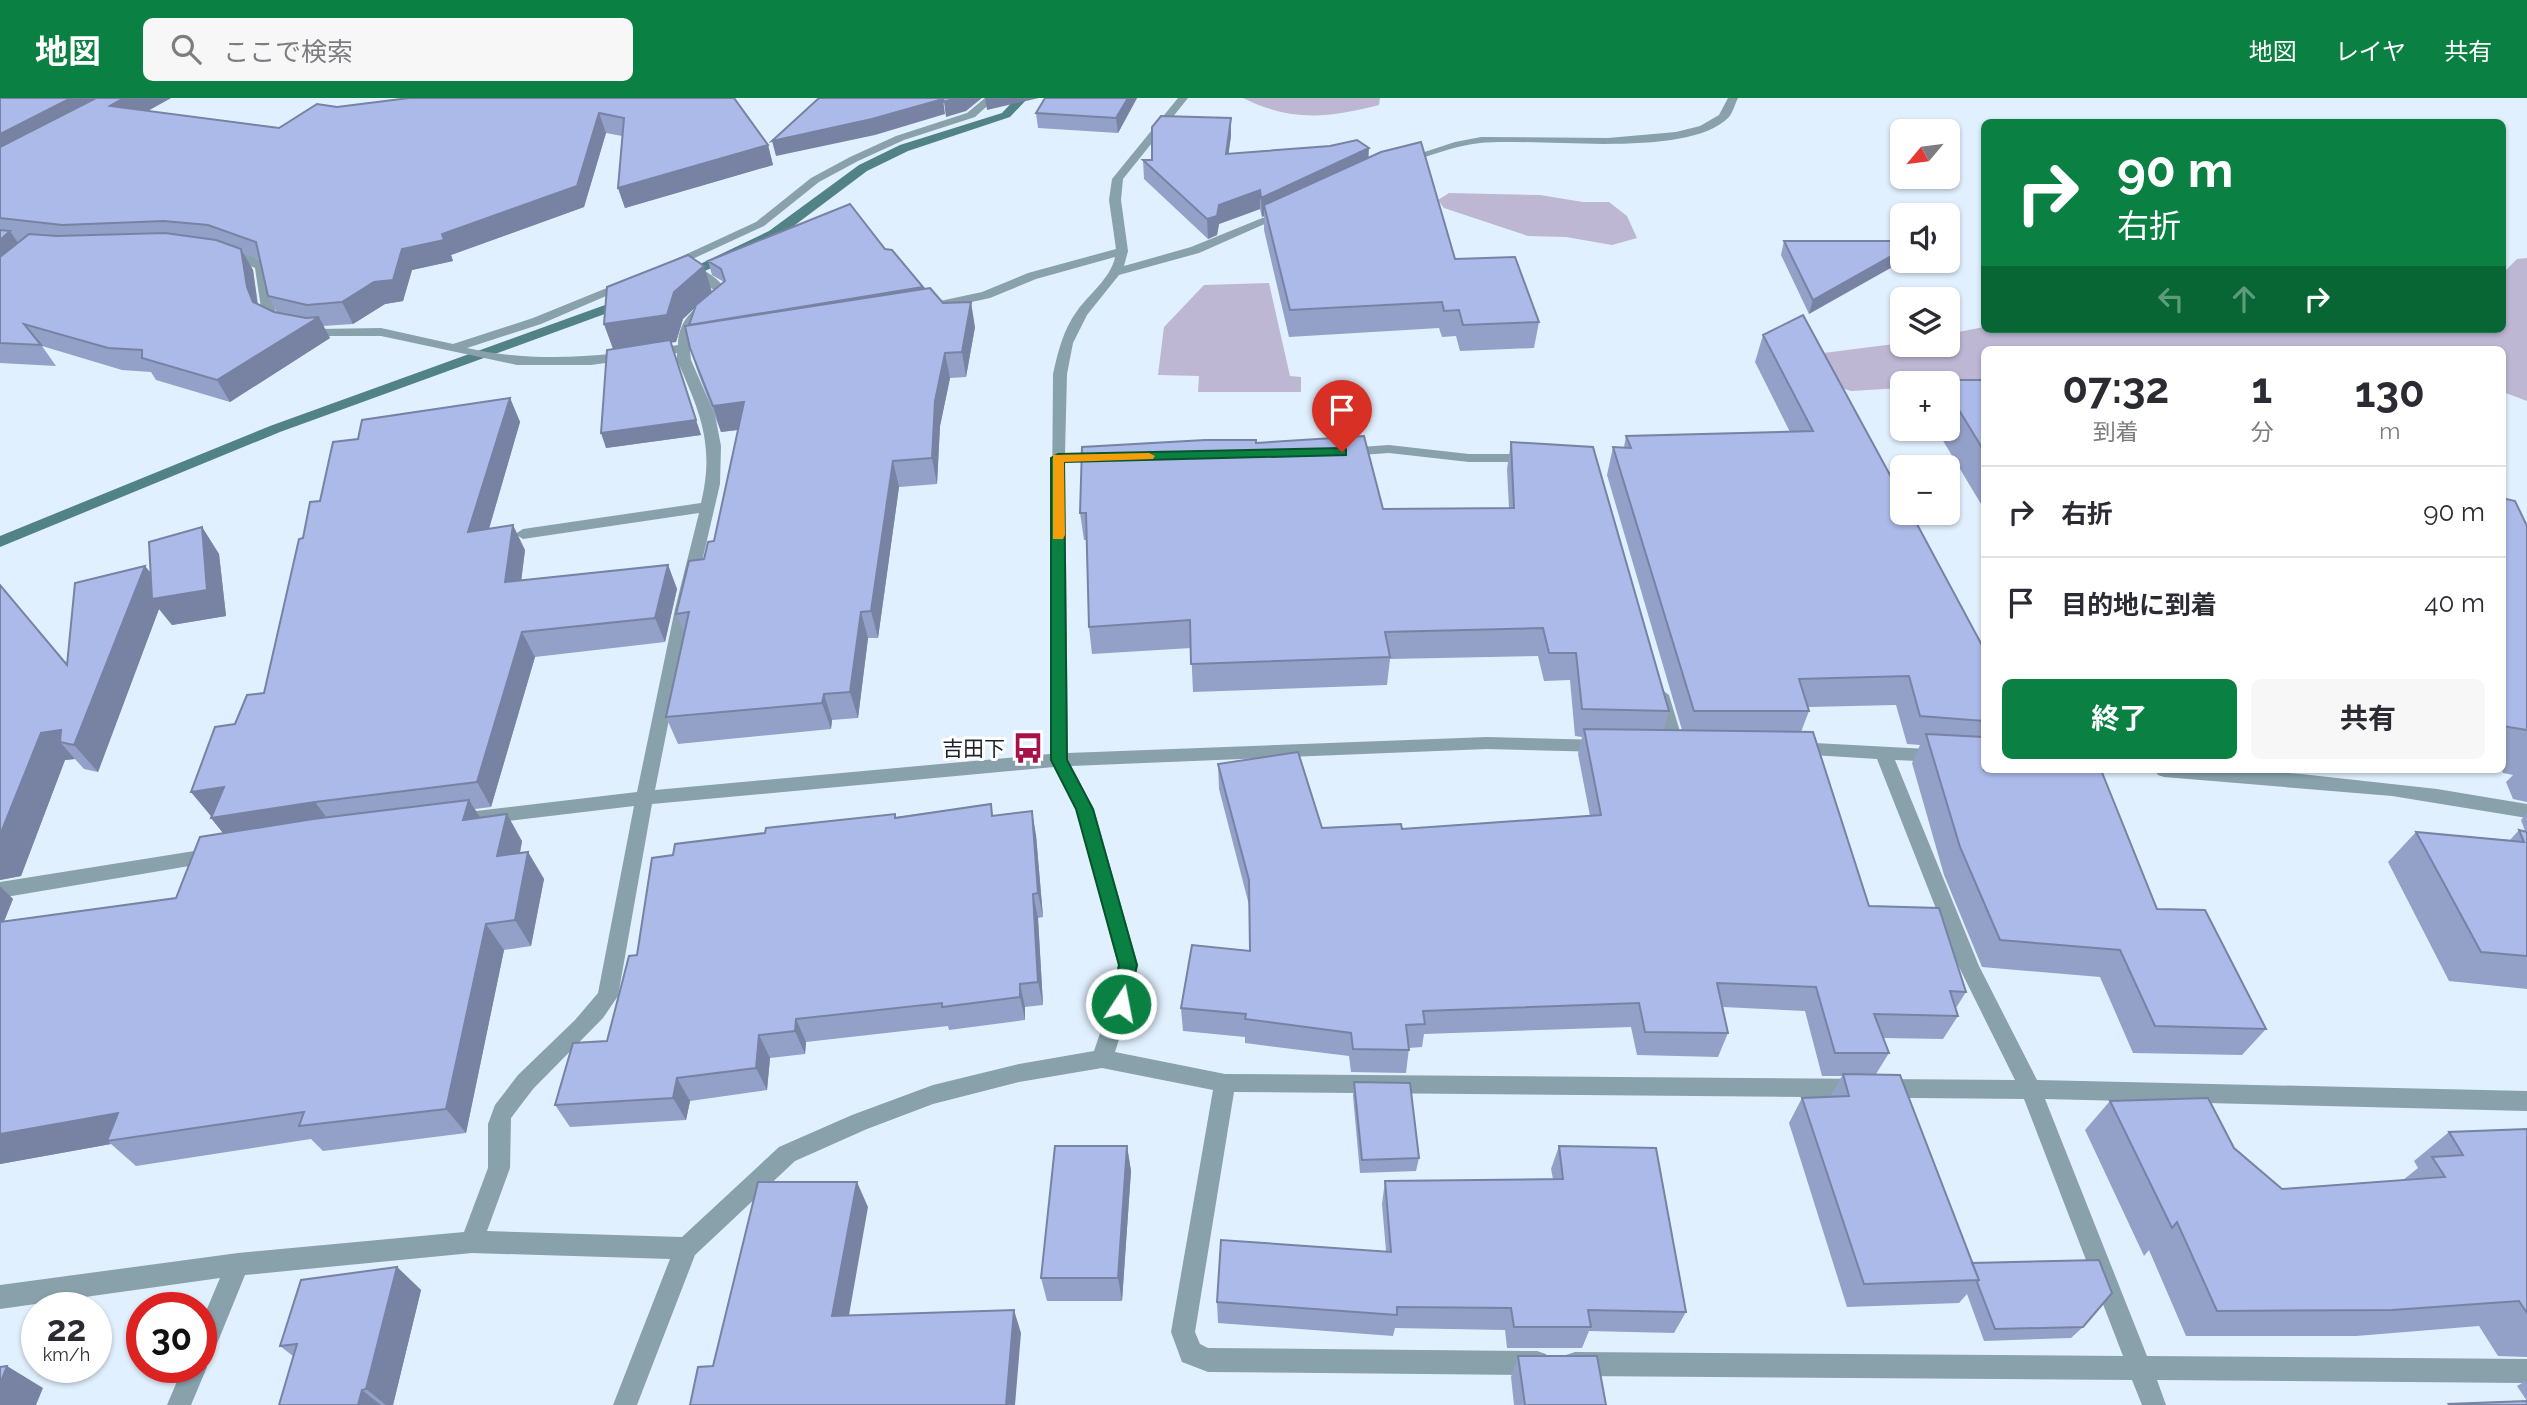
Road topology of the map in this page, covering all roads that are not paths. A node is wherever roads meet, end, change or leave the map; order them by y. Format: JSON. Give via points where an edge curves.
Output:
{"nodes":[{"id":1,"x":991,"y":98,"type":"edge"},
{"id":2,"x":1183,"y":98,"type":"edge"},
{"id":3,"x":1733,"y":98,"type":"edge"},
{"id":4,"x":1387,"y":166,"type":"edge"},
{"id":5,"x":1294,"y":208,"type":"edge"},
{"id":6,"x":209,"y":248,"type":"edge"},
{"id":7,"x":1122,"y":251,"type":"junction"},
{"id":8,"x":677,"y":261,"type":"junction"},
{"id":9,"x":656,"y":271,"type":"edge"},
{"id":10,"x":1115,"y":272,"type":"junction"},
{"id":11,"x":635,"y":280,"type":"edge"},
{"id":12,"x":913,"y":310,"type":"edge"},
{"id":13,"x":722,"y":341,"type":"edge"},
{"id":14,"x":454,"y":348,"type":"junction"},
{"id":15,"x":685,"y":348,"type":"junction"},
{"id":16,"x":1330,"y":453,"type":"edge"},
{"id":17,"x":1126,"y":457,"type":"edge"},
{"id":18,"x":1058,"y":458,"type":"junction"},
{"id":19,"x":1552,"y":458,"type":"edge"},
{"id":20,"x":707,"y":507,"type":"junction"},
{"id":21,"x":523,"y":534,"type":"dead end"},
{"id":22,"x":1657,"y":682,"type":"edge"},
{"id":23,"x":1622,"y":747,"type":"edge"},
{"id":24,"x":1676,"y":748,"type":"edge"},
{"id":25,"x":1772,"y":748,"type":"edge"},
{"id":26,"x":1883,"y":752,"type":"junction"},
{"id":27,"x":1981,"y":758,"type":"edge"},
{"id":28,"x":1059,"y":760,"type":"junction"},
{"id":29,"x":2212,"y":773,"type":"edge"},
{"id":30,"x":644,"y":798,"type":"junction"},
{"id":31,"x":2527,"y":811,"type":"edge"},
{"id":32,"x":441,"y":822,"type":"edge"},
{"id":33,"x":237,"y":851,"type":"edge"},
{"id":34,"x":0,"y":890,"type":"edge"},
{"id":35,"x":1102,"y":1059,"type":"junction"},
{"id":36,"x":1225,"y":1083,"type":"junction"},
{"id":37,"x":2031,"y":1090,"type":"junction"},
{"id":38,"x":2527,"y":1101,"type":"edge"},
{"id":39,"x":472,"y":1242,"type":"junction"},
{"id":40,"x":686,"y":1248,"type":"junction"},
{"id":41,"x":238,"y":1264,"type":"junction"},
{"id":42,"x":0,"y":1297,"type":"edge"},
{"id":43,"x":217,"y":1314,"type":"edge"},
{"id":44,"x":2141,"y":1370,"type":"junction"},
{"id":45,"x":2527,"y":1371,"type":"edge"},
{"id":46,"x":188,"y":1383,"type":"edge"},
{"id":47,"x":179,"y":1405,"type":"edge"},
{"id":48,"x":625,"y":1405,"type":"edge"},
{"id":49,"x":2154,"y":1405,"type":"edge"}],
"edges":[{"from":1,"to":8,"type":"street","via":[[971,115],[854,159],[815,180],[760,224]]},
{"from":2,"to":7,"type":"street","via":[[1118,179],[1115,200]]},
{"from":3,"to":4,"type":"street","via":[[1725,116],[1661,137],[1480,140]]},
{"from":5,"to":10,"type":"street","via":[[1195,250]]},
{"from":6,"to":14,"type":"street","via":[[239,254],[261,266],[267,286],[265,308],[272,321],[318,333],[381,332]]},
{"from":7,"to":10,"type":"street"},
{"from":7,"to":12,"type":"street","via":[[964,301]]},
{"from":8,"to":9,"type":"street"},
{"from":8,"to":15,"type":"street","via":[[711,280],[721,294],[693,315],[684,335]]},
{"from":10,"to":18,"type":"street","via":[[1093,297],[1067,344],[1060,374]]},
{"from":11,"to":14,"type":"street","via":[[537,321]]},
{"from":13,"to":15,"type":"street"},
{"from":14,"to":15,"type":"street","via":[[537,362],[606,359]]},
{"from":15,"to":20,"type":"street","via":[[684,360],[708,415],[714,446]]},
{"from":16,"to":19,"type":"street","via":[[1389,449],[1469,458]]},
{"from":17,"to":18,"type":"street"},
{"from":18,"to":28,"type":"street"},
{"from":20,"to":21,"type":"street"},
{"from":20,"to":30,"type":"street"},
{"from":22,"to":24,"type":"street"},
{"from":23,"to":28,"type":"street","via":[[1487,743]]},
{"from":25,"to":26,"type":"street"},
{"from":26,"to":27,"type":"street"},
{"from":26,"to":37,"type":"street","via":[[1969,967]]},
{"from":28,"to":30,"type":"street"},
{"from":28,"to":35,"type":"street","via":[[1085,809],[1128,965],[1121,1004]]},
{"from":29,"to":31,"type":"street","via":[[2463,798]]},
{"from":30,"to":32,"type":"street"},
{"from":30,"to":39,"type":"street","via":[[608,996],[591,1021],[522,1085],[501,1115],[500,1162]]},
{"from":33,"to":34,"type":"street"},
{"from":35,"to":36,"type":"street"},
{"from":35,"to":40,"type":"street","via":[[1019,1073],[933,1095],[787,1154]]},
{"from":36,"to":37,"type":"street"},
{"from":36,"to":44,"type":"street","via":[[1183,1332],[1191,1353],[1208,1360]]},
{"from":37,"to":38,"type":"street"},
{"from":37,"to":44,"type":"street"},
{"from":39,"to":40,"type":"street"},
{"from":39,"to":41,"type":"street"},
{"from":40,"to":48,"type":"street"},
{"from":41,"to":42,"type":"street"},
{"from":41,"to":43,"type":"street"},
{"from":44,"to":45,"type":"street"},
{"from":44,"to":49,"type":"street"},
{"from":46,"to":47,"type":"street"}]}
